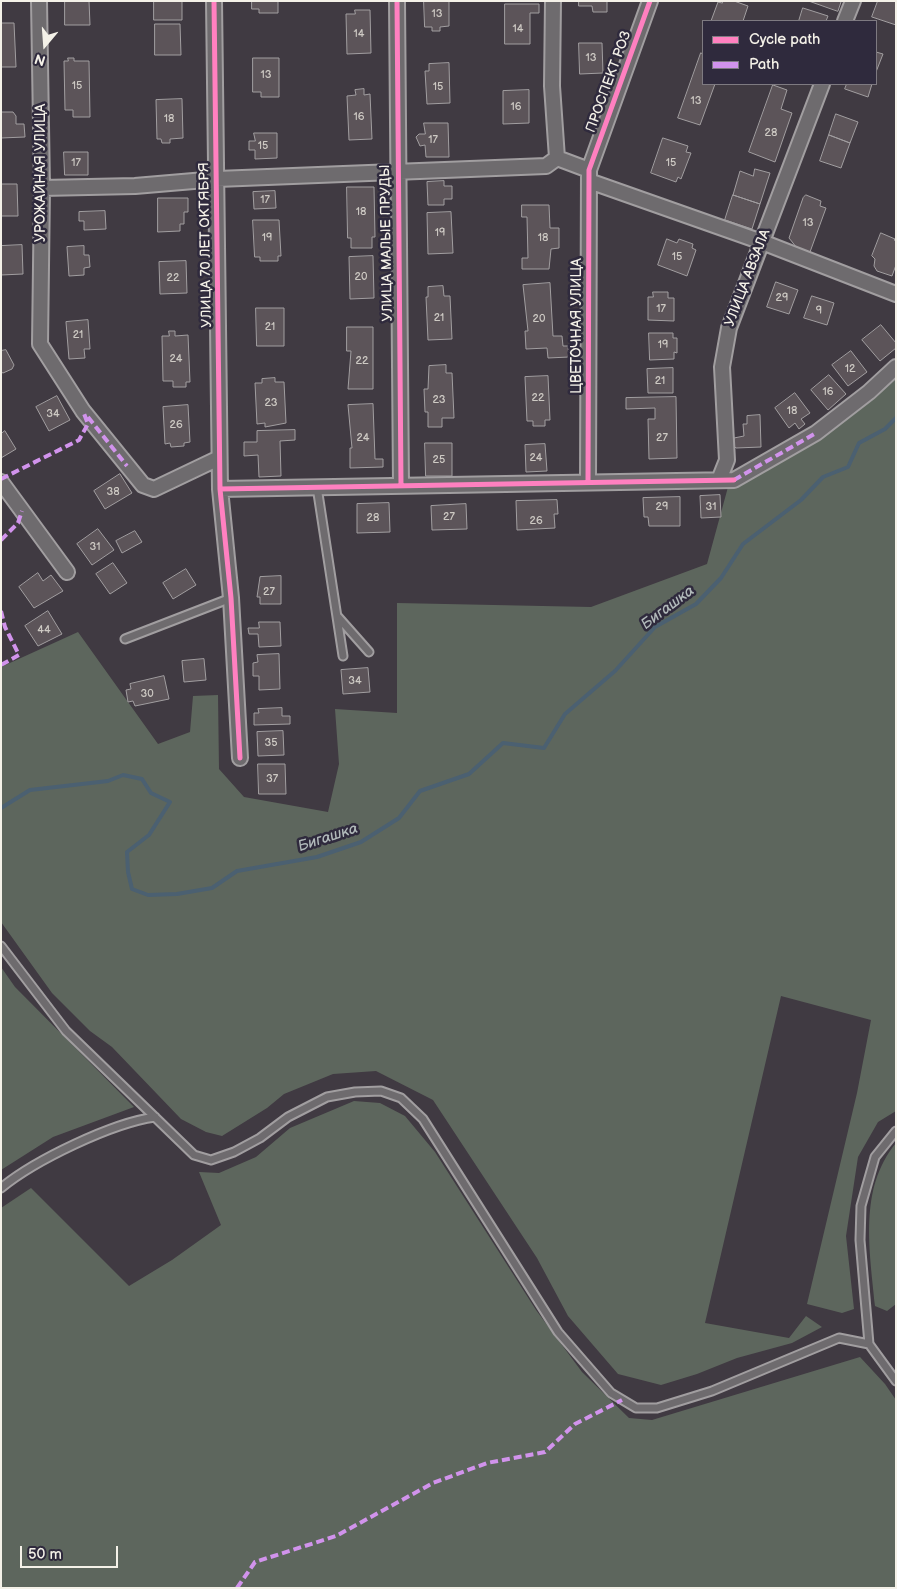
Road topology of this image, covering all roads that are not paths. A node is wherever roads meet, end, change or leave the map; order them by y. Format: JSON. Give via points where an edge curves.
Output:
{"nodes":[{"id":1,"x":39,"y":1,"type":"edge"},
{"id":2,"x":214,"y":1,"type":"edge"},
{"id":3,"x":397,"y":1,"type":"edge"},
{"id":4,"x":554,"y":1,"type":"edge"},
{"id":5,"x":650,"y":1,"type":"edge"},
{"id":6,"x":853,"y":1,"type":"edge"},
{"id":7,"x":845,"y":20,"type":"edge"},
{"id":8,"x":822,"y":85,"type":"edge"},
{"id":9,"x":557,"y":158,"type":"junction"},
{"id":10,"x":397,"y":172,"type":"junction"},
{"id":11,"x":589,"y":176,"type":"junction"},
{"id":12,"x":217,"y":179,"type":"junction"},
{"id":13,"x":42,"y":188,"type":"junction"},
{"id":14,"x":762,"y":242,"type":"junction"},
{"id":15,"x":896,"y":294,"type":"edge"},
{"id":16,"x":896,"y":367,"type":"edge"},
{"id":17,"x":219,"y":458,"type":"junction"},
{"id":18,"x":719,"y":480,"type":"junction"},
{"id":19,"x":1,"y":482,"type":"edge"},
{"id":20,"x":588,"y":482,"type":"junction"},
{"id":21,"x":401,"y":485,"type":"junction"},
{"id":22,"x":317,"y":487,"type":"junction"},
{"id":23,"x":220,"y":489,"type":"junction"},
{"id":24,"x":66,"y":572,"type":"dead end"},
{"id":25,"x":231,"y":598,"type":"junction"},
{"id":26,"x":337,"y":616,"type":"junction"},
{"id":27,"x":125,"y":639,"type":"dead end"},
{"id":28,"x":369,"y":652,"type":"dead end"},
{"id":29,"x":344,"y":656,"type":"dead end"},
{"id":30,"x":240,"y":758,"type":"dead end"},
{"id":31,"x":1,"y":946,"type":"edge"},
{"id":32,"x":155,"y":1117,"type":"junction"},
{"id":33,"x":896,"y":1131,"type":"edge"},
{"id":34,"x":1,"y":1188,"type":"edge"},
{"id":35,"x":870,"y":1344,"type":"junction"},
{"id":36,"x":896,"y":1381,"type":"edge"}],
"edges":[{"from":1,"to":13,"type":"street","name":"УРОЖАЙНАЯ УЛИЦА"},
{"from":2,"to":12,"type":"street","name":"УЛИЦА 70 ЛЕТ ОКТЯБРЯ"},
{"from":3,"to":10,"type":"street","name":"УЛИЦА МАЛЫЕ ПРУДЫ"},
{"from":4,"to":9,"type":"street","via":[[552,86]]},
{"from":5,"to":11,"type":"street","name":"ПРОСПЕКТ РОЗ"},
{"from":6,"to":7,"type":"street"},
{"from":8,"to":14,"type":"street","name":"УЛИЦА АВЗАЛА"},
{"from":9,"to":10,"type":"street","via":[[546,166]]},
{"from":9,"to":11,"type":"street"},
{"from":10,"to":12,"type":"street"},
{"from":10,"to":21,"type":"street","name":"УЛИЦА МАЛЫЕ ПРУДЫ"},
{"from":11,"to":14,"type":"street"},
{"from":11,"to":20,"type":"street","name":"ЦВЕТОЧНАЯ УЛИЦА"},
{"from":12,"to":13,"type":"street","via":[[135,186]]},
{"from":12,"to":17,"type":"street","name":"УЛИЦА 70 ЛЕТ ОКТЯБРЯ"},
{"from":13,"to":17,"type":"street","name":"УРОЖАЙНАЯ УЛИЦА","via":[[40,344],[83,411],[143,485],[154,489]]},
{"from":14,"to":15,"type":"street"},
{"from":14,"to":18,"type":"street","name":"УЛИЦА АВЗАЛА","via":[[729,328],[722,367],[727,460]]},
{"from":16,"to":18,"type":"street","via":[[816,432],[734,480]]},
{"from":17,"to":23,"type":"street","name":"УЛИЦА 70 ЛЕТ ОКТЯБРЯ"},
{"from":18,"to":20,"type":"street"},
{"from":19,"to":24,"type":"street"},
{"from":20,"to":21,"type":"street"},
{"from":21,"to":22,"type":"street"},
{"from":22,"to":23,"type":"street"},
{"from":22,"to":26,"type":"lane"},
{"from":23,"to":25,"type":"street","name":"УЛИЦА 70 ЛЕТ ОКТЯБРЯ"},
{"from":25,"to":27,"type":"lane"},
{"from":25,"to":30,"type":"street","name":"УЛИЦА 70 ЛЕТ ОКТЯБРЯ"},
{"from":26,"to":28,"type":"lane"},
{"from":26,"to":29,"type":"lane"},
{"from":31,"to":32,"type":"lane","via":[[66,1031]]},
{"from":32,"to":34,"type":"lane","via":[[122,1124],[66,1150]]},
{"from":32,"to":35,"type":"lane","via":[[194,1154],[211,1160],[260,1138],[288,1117],[327,1097],[381,1091],[401,1098],[423,1119],[558,1332],[611,1392],[636,1408],[658,1408],[712,1391],[839,1338]]},
{"from":33,"to":35,"type":"lane","via":[[875,1157],[861,1206],[860,1240]]},
{"from":35,"to":36,"type":"lane"}]}
